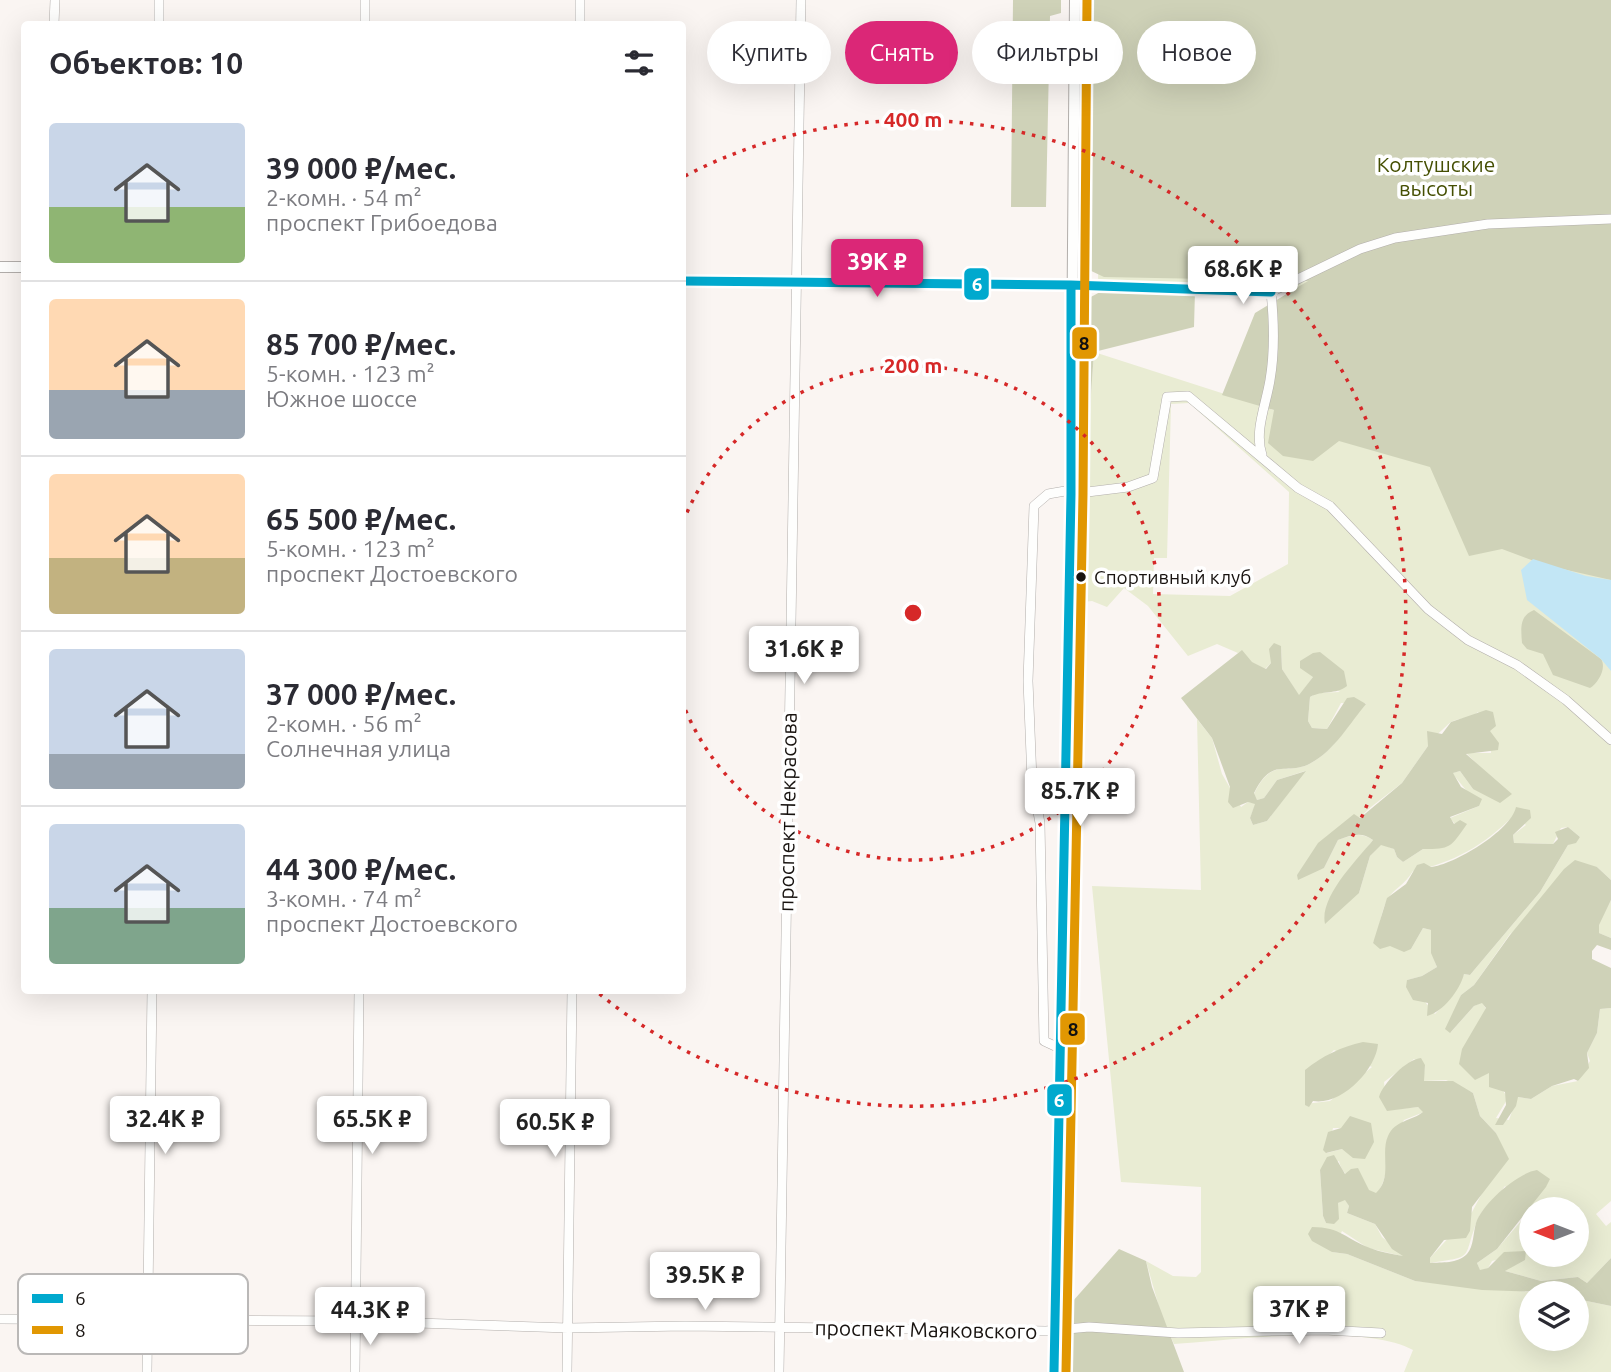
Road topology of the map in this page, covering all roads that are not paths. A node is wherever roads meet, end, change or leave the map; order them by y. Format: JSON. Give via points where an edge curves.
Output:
{"nodes":[{"id":1,"x":55,"y":0,"type":"edge"},
{"id":2,"x":159,"y":0,"type":"edge"},
{"id":3,"x":365,"y":0,"type":"edge"},
{"id":4,"x":580,"y":0,"type":"edge"},
{"id":5,"x":801,"y":0,"type":"edge"},
{"id":6,"x":1075,"y":0,"type":"edge"},
{"id":7,"x":54,"y":21,"type":"edge"},
{"id":8,"x":159,"y":21,"type":"edge"},
{"id":9,"x":365,"y":21,"type":"edge"},
{"id":10,"x":580,"y":21,"type":"edge"},
{"id":11,"x":1611,"y":219,"type":"edge"},
{"id":12,"x":0,"y":267,"type":"edge"},
{"id":13,"x":21,"y":267,"type":"edge"},
{"id":14,"x":686,"y":281,"type":"edge"},
{"id":15,"x":794,"y":283,"type":"junction"},
{"id":16,"x":1071,"y":285,"type":"junction"},
{"id":17,"x":1271,"y":292,"type":"junction"},
{"id":18,"x":1262,"y":457,"type":"junction"},
{"id":19,"x":1071,"y":492,"type":"junction"},
{"id":20,"x":1611,"y":740,"type":"edge"},
{"id":21,"x":152,"y":994,"type":"edge"},
{"id":22,"x":359,"y":994,"type":"edge"},
{"id":23,"x":572,"y":994,"type":"edge"},
{"id":24,"x":1059,"y":1048,"type":"junction"},
{"id":25,"x":149,"y":1274,"type":"edge"},
{"id":26,"x":0,"y":1319,"type":"edge"},
{"id":27,"x":18,"y":1319,"type":"edge"},
{"id":28,"x":248,"y":1321,"type":"edge"},
{"id":29,"x":355,"y":1321,"type":"junction"},
{"id":30,"x":568,"y":1328,"type":"junction"},
{"id":31,"x":780,"y":1328,"type":"junction"},
{"id":32,"x":1055,"y":1330,"type":"junction"},
{"id":33,"x":1381,"y":1333,"type":"dead end"},
{"id":34,"x":148,"y":1354,"type":"edge"},
{"id":35,"x":148,"y":1372,"type":"edge"},
{"id":36,"x":355,"y":1372,"type":"edge"},
{"id":37,"x":567,"y":1372,"type":"edge"},
{"id":38,"x":779,"y":1372,"type":"edge"},
{"id":39,"x":1054,"y":1372,"type":"edge"}],
"edges":[{"from":1,"to":7,"type":"street"},
{"from":2,"to":8,"type":"street"},
{"from":3,"to":9,"type":"street"},
{"from":4,"to":10,"type":"street"},
{"from":5,"to":15,"type":"street","name":"проспект Некрасова"},
{"from":6,"to":16,"type":"street"},
{"from":11,"to":17,"type":"street","via":[[1488,225],[1395,238],[1360,249]]},
{"from":12,"to":13,"type":"street"},
{"from":14,"to":15,"type":"street"},
{"from":15,"to":16,"type":"street"},
{"from":15,"to":31,"type":"street","name":"проспект Некрасова"},
{"from":16,"to":17,"type":"street"},
{"from":16,"to":19,"type":"street"},
{"from":17,"to":18,"type":"street","via":[[1270,378],[1257,440]]},
{"from":18,"to":19,"type":"street","via":[[1188,396],[1167,397],[1153,478],[1128,486]]},
{"from":18,"to":20,"type":"street","via":[[1355,529],[1428,610],[1468,640],[1517,665],[1557,693]]},
{"from":19,"to":24,"type":"street"},
{"from":19,"to":24,"type":"street","via":[[1048,495],[1034,506],[1028,681],[1032,780],[1040,823],[1044,1041]]},
{"from":21,"to":25,"type":"street"},
{"from":22,"to":29,"type":"street"},
{"from":23,"to":30,"type":"street"},
{"from":24,"to":32,"type":"street"},
{"from":26,"to":27,"type":"street","name":"проспект Маяковского"},
{"from":28,"to":29,"type":"street","name":"проспект Маяковского"},
{"from":29,"to":30,"type":"street","name":"проспект Маяковского"},
{"from":29,"to":36,"type":"street"},
{"from":30,"to":31,"type":"street","name":"проспект Маяковского"},
{"from":30,"to":37,"type":"street"},
{"from":31,"to":32,"type":"street","name":"проспект Маяковского"},
{"from":31,"to":38,"type":"street","name":"проспект Некрасова"},
{"from":32,"to":33,"type":"street","name":"проспект Маяковского"},
{"from":32,"to":39,"type":"street"},
{"from":34,"to":35,"type":"street"}]}
